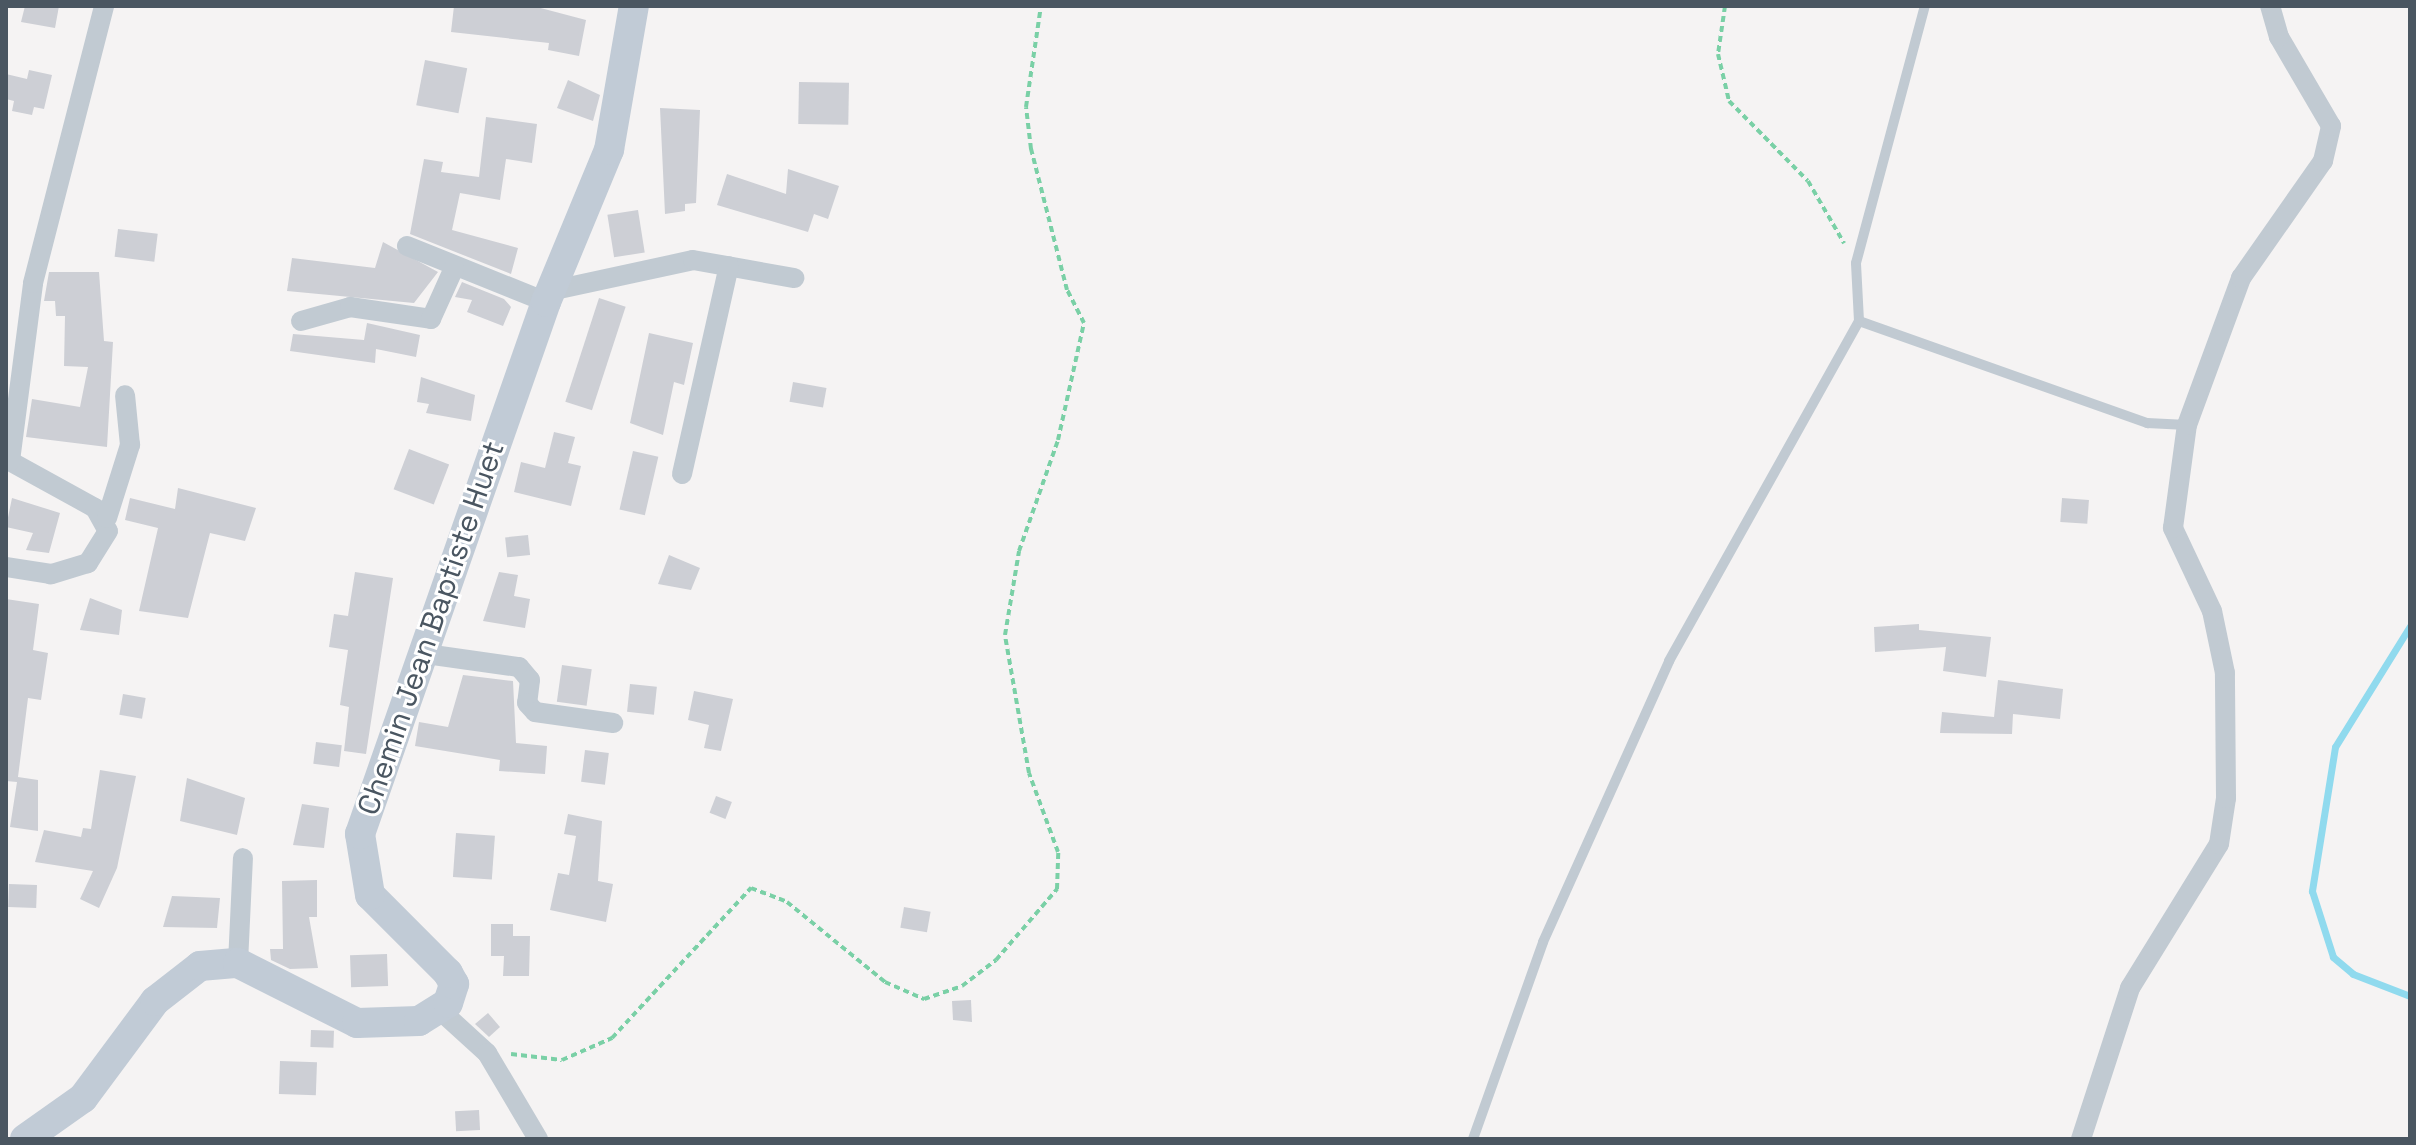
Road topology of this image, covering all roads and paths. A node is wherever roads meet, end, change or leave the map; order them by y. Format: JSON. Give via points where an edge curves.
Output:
{"nodes":[{"id":1,"x":104,"y":6,"type":"edge"},
{"id":2,"x":634,"y":6,"type":"edge"},
{"id":3,"x":1041,"y":6,"type":"edge"},
{"id":4,"x":1725,"y":6,"type":"edge"},
{"id":5,"x":1925,"y":6,"type":"edge"},
{"id":6,"x":2270,"y":6,"type":"edge"},
{"id":7,"x":407,"y":246,"type":"dead end"},
{"id":8,"x":1856,"y":263,"type":"junction"},
{"id":9,"x":729,"y":266,"type":"junction"},
{"id":10,"x":454,"y":268,"type":"junction"},
{"id":11,"x":794,"y":278,"type":"dead end"},
{"id":12,"x":548,"y":296,"type":"junction"},
{"id":13,"x":301,"y":321,"type":"dead end"},
{"id":14,"x":1859,"y":321,"type":"junction"},
{"id":15,"x":125,"y":395,"type":"dead end"},
{"id":16,"x":2187,"y":425,"type":"junction"},
{"id":17,"x":8,"y":460,"type":"edge"},
{"id":18,"x":682,"y":474,"type":"dead end"},
{"id":19,"x":107,"y":518,"type":"junction"},
{"id":20,"x":6,"y":567,"type":"edge"},
{"id":21,"x":419,"y":653,"type":"junction"},
{"id":22,"x":613,"y":723,"type":"dead end"},
{"id":23,"x":243,"y":858,"type":"dead end"},
{"id":24,"x":238,"y":963,"type":"junction"},
{"id":25,"x":442,"y":1012,"type":"junction"},
{"id":26,"x":487,"y":1053,"type":"junction"},
{"id":27,"x":25,"y":1139,"type":"edge"},
{"id":28,"x":538,"y":1139,"type":"edge"},
{"id":29,"x":1473,"y":1139,"type":"edge"},
{"id":30,"x":2081,"y":1139,"type":"edge"}],
"edges":[{"from":1,"to":17,"type":"street","via":[[33,283]]},
{"from":2,"to":12,"type":"street","name":"Chemin Jean Baptiste Huet","via":[[622,107]]},
{"from":3,"to":26,"type":"path","via":[[1026,107],[1031,149],[1067,290],[1084,323],[1058,440],[1019,551],[1005,635],[1029,773],[1058,852],[1057,889],[996,960],[962,986],[924,999],[885,982],[787,902],[751,888],[612,1038],[562,1060]]},
{"from":4,"to":8,"type":"path","via":[[1718,54],[1729,101],[1808,181]]},
{"from":5,"to":8,"type":"lane"},
{"from":6,"to":16,"type":"street","via":[[2279,37],[2331,126],[2323,161],[2241,278]]},
{"from":7,"to":10,"type":"street"},
{"from":8,"to":14,"type":"lane"},
{"from":9,"to":11,"type":"street"},
{"from":9,"to":12,"type":"street","via":[[678,262]]},
{"from":9,"to":18,"type":"street"},
{"from":10,"to":12,"type":"street"},
{"from":10,"to":13,"type":"street","via":[[431,319],[350,307]]},
{"from":12,"to":21,"type":"street","name":"Chemin Jean Baptiste Huet"},
{"from":14,"to":16,"type":"lane","via":[[2147,423]]},
{"from":14,"to":29,"type":"lane","via":[[1669,661],[1543,942]]},
{"from":15,"to":19,"type":"street","via":[[130,445]]},
{"from":16,"to":30,"type":"street","via":[[2173,528],[2212,611],[2225,673],[2226,798],[2219,844],[2130,988]]},
{"from":17,"to":19,"type":"street"},
{"from":19,"to":20,"type":"street","via":[[105,544],[88,563],[51,574]]},
{"from":21,"to":22,"type":"street","via":[[519,667],[530,680],[527,703],[535,712]]},
{"from":21,"to":25,"type":"street","name":"Chemin Jean Baptiste Huet","via":[[369,795],[358,854],[383,912],[448,973],[453,994]]},
{"from":23,"to":24,"type":"street"},
{"from":24,"to":25,"type":"street","via":[[300,1001],[357,1023],[388,1026]]},
{"from":24,"to":27,"type":"street","via":[[215,962],[178,979],[83,1098]]},
{"from":25,"to":26,"type":"street"},
{"from":26,"to":28,"type":"street"}]}
